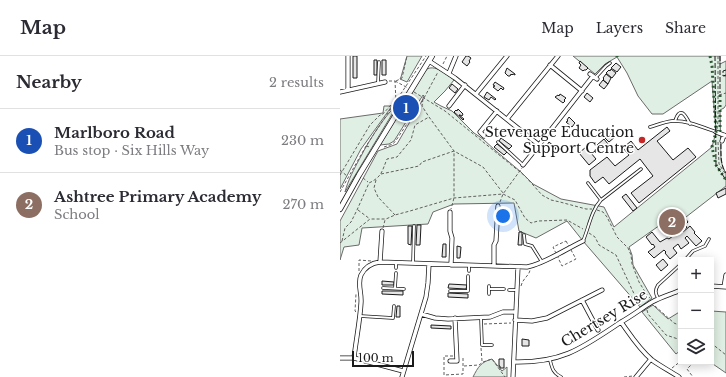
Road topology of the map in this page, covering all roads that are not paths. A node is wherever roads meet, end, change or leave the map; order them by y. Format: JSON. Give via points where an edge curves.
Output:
{"nodes":[{"id":1,"x":348,"y":56,"type":"edge"},
{"id":2,"x":432,"y":56,"type":"edge"},
{"id":3,"x":456,"y":56,"type":"edge"},
{"id":4,"x":558,"y":56,"type":"edge"},
{"id":5,"x":505,"y":57,"type":"edge"},
{"id":6,"x":428,"y":58,"type":"edge"},
{"id":7,"x":379,"y":62,"type":"dead end"},
{"id":8,"x":610,"y":63,"type":"dead end"},
{"id":9,"x":550,"y":66,"type":"junction"},
{"id":10,"x":449,"y":73,"type":"junction"},
{"id":11,"x":594,"y":77,"type":"joint"},
{"id":12,"x":385,"y":82,"type":"road end"},
{"id":13,"x":378,"y":83,"type":"junction"},
{"id":14,"x":465,"y":85,"type":"junction"},
{"id":15,"x":348,"y":89,"type":"junction"},
{"id":16,"x":582,"y":91,"type":"junction"},
{"id":17,"x":340,"y":92,"type":"edge"},
{"id":18,"x":476,"y":94,"type":"junction"},
{"id":19,"x":449,"y":106,"type":"dead end"},
{"id":20,"x":497,"y":111,"type":"junction"},
{"id":21,"x":507,"y":119,"type":"junction"},
{"id":22,"x":675,"y":121,"type":"junction"},
{"id":23,"x":690,"y":124,"type":"junction"},
{"id":24,"x":650,"y":127,"type":"dead end"},
{"id":25,"x":717,"y":132,"type":"joint"},
{"id":26,"x":725,"y":135,"type":"edge"},
{"id":27,"x":484,"y":136,"type":"dead end"},
{"id":28,"x":498,"y":142,"type":"dead end"},
{"id":29,"x":720,"y":142,"type":"road end"},
{"id":30,"x":539,"y":145,"type":"junction"},
{"id":31,"x":523,"y":164,"type":"joint"},
{"id":32,"x":641,"y":169,"type":"dead end"},
{"id":33,"x":588,"y":183,"type":"dead end"},
{"id":34,"x":601,"y":200,"type":"junction"},
{"id":35,"x":498,"y":206,"type":"road end"},
{"id":36,"x":340,"y":209,"type":"edge"},
{"id":37,"x":450,"y":212,"type":"road end"},
{"id":38,"x":414,"y":226,"type":"dead end"},
{"id":39,"x":382,"y":230,"type":"road end"},
{"id":40,"x":524,"y":235,"type":"dead end"},
{"id":41,"x":709,"y":239,"type":"dead end"},
{"id":42,"x":582,"y":241,"type":"joint"},
{"id":43,"x":688,"y":257,"type":"edge"},
{"id":44,"x":380,"y":262,"type":"junction"},
{"id":45,"x":396,"y":262,"type":"junction"},
{"id":46,"x":542,"y":262,"type":"junction"},
{"id":47,"x":413,"y":263,"type":"junction"},
{"id":48,"x":429,"y":264,"type":"junction"},
{"id":49,"x":451,"y":265,"type":"junction"},
{"id":50,"x":469,"y":265,"type":"junction"},
{"id":51,"x":494,"y":266,"type":"junction"},
{"id":52,"x":518,"y":267,"type":"junction"},
{"id":53,"x":678,"y":267,"type":"edge"},
{"id":54,"x":396,"y":268,"type":"dead end"},
{"id":55,"x":468,"y":271,"type":"dead end"},
{"id":56,"x":396,"y":273,"type":"dead end"},
{"id":57,"x":726,"y":275,"type":"edge"},
{"id":58,"x":468,"y":276,"type":"dead end"},
{"id":59,"x":714,"y":286,"type":"edge"},
{"id":60,"x":725,"y":287,"type":"edge"},
{"id":61,"x":382,"y":288,"type":"dead end"},
{"id":62,"x":395,"y":288,"type":"junction"},
{"id":63,"x":404,"y":289,"type":"dead end"},
{"id":64,"x":504,"y":290,"type":"dead end"},
{"id":65,"x":509,"y":290,"type":"dead end"},
{"id":66,"x":517,"y":290,"type":"junction"},
{"id":67,"x":602,"y":290,"type":"dead end"},
{"id":68,"x":678,"y":290,"type":"edge"},
{"id":69,"x":450,"y":291,"type":"dead end"},
{"id":70,"x":489,"y":294,"type":"dead end"},
{"id":71,"x":659,"y":299,"type":"junction"},
{"id":72,"x":582,"y":300,"type":"junction"},
{"id":73,"x":394,"y":306,"type":"dead end"},
{"id":74,"x":516,"y":312,"type":"junction"},
{"id":75,"x":421,"y":314,"type":"junction"},
{"id":76,"x":360,"y":315,"type":"junction"},
{"id":77,"x":455,"y":318,"type":"junction"},
{"id":78,"x":481,"y":318,"type":"junction"},
{"id":79,"x":515,"y":322,"type":"junction"},
{"id":80,"x":621,"y":322,"type":"junction"},
{"id":81,"x":598,"y":330,"type":"joint"},
{"id":82,"x":602,"y":336,"type":"junction"},
{"id":83,"x":492,"y":345,"type":"dead end"},
{"id":84,"x":340,"y":358,"type":"edge"},
{"id":85,"x":354,"y":358,"type":"junction"},
{"id":86,"x":651,"y":359,"type":"junction"},
{"id":87,"x":550,"y":360,"type":"junction"},
{"id":88,"x":450,"y":361,"type":"dead end"},
{"id":89,"x":514,"y":362,"type":"junction"},
{"id":90,"x":403,"y":372,"type":"junction"},
{"id":91,"x":556,"y":376,"type":"edge"},
{"id":92,"x":636,"y":376,"type":"edge"},
{"id":93,"x":402,"y":377,"type":"edge"},
{"id":94,"x":513,"y":377,"type":"edge"},
{"id":95,"x":561,"y":377,"type":"edge"},
{"id":96,"x":679,"y":377,"type":"edge"}],
"edges":[{"from":1,"to":15,"type":"street"},
{"from":2,"to":6,"type":"street"},
{"from":3,"to":10,"type":"street"},
{"from":4,"to":9,"type":"street"},
{"from":5,"to":18,"type":"street"},
{"from":6,"to":10,"type":"street"},
{"from":6,"to":36,"type":"street"},
{"from":7,"to":13,"type":"lane"},
{"from":8,"to":11,"type":"lane"},
{"from":9,"to":16,"type":"street"},
{"from":9,"to":21,"type":"street"},
{"from":10,"to":14,"type":"street"},
{"from":11,"to":16,"type":"street"},
{"from":12,"to":13,"type":"street"},
{"from":13,"to":15,"type":"street"},
{"from":14,"to":18,"type":"street"},
{"from":14,"to":19,"type":"street"},
{"from":15,"to":17,"type":"street"},
{"from":16,"to":30,"type":"street"},
{"from":18,"to":20,"type":"street"},
{"from":20,"to":21,"type":"street"},
{"from":20,"to":27,"type":"street","via":[[480,132]]},
{"from":21,"to":30,"type":"street"},
{"from":22,"to":23,"type":"lane"},
{"from":22,"to":23,"type":"lane","via":[[682,112]]},
{"from":22,"to":24,"type":"lane"},
{"from":23,"to":25,"type":"lane"},
{"from":25,"to":26,"type":"street"},
{"from":26,"to":29,"type":"street"},
{"from":28,"to":31,"type":"lane"},
{"from":30,"to":31,"type":"street"},
{"from":32,"to":34,"type":"lane"},
{"from":33,"to":34,"type":"lane"},
{"from":34,"to":42,"type":"lane","via":[[594,209]]},
{"from":35,"to":51,"type":"street"},
{"from":37,"to":49,"type":"street"},
{"from":38,"to":47,"type":"lane"},
{"from":39,"to":44,"type":"street"},
{"from":40,"to":46,"type":"lane","via":[[525,244],[532,246]]},
{"from":41,"to":43,"type":"lane","via":[[704,246]]},
{"from":42,"to":46,"type":"street"},
{"from":44,"to":45,"type":"street"},
{"from":44,"to":76,"type":"street","via":[[366,267],[360,277]]},
{"from":45,"to":47,"type":"street"},
{"from":45,"to":54,"type":"lane"},
{"from":46,"to":52,"type":"street"},
{"from":47,"to":48,"type":"street"},
{"from":48,"to":49,"type":"street"},
{"from":48,"to":75,"type":"street","via":[[427,291]]},
{"from":49,"to":50,"type":"street"},
{"from":50,"to":51,"type":"street"},
{"from":50,"to":55,"type":"lane"},
{"from":51,"to":52,"type":"street"},
{"from":52,"to":66,"type":"street"},
{"from":53,"to":71,"type":"lane","via":[[658,285],[656,294]]},
{"from":56,"to":62,"type":"lane"},
{"from":57,"to":60,"type":"street"},
{"from":58,"to":69,"type":"lane","via":[[468,291]]},
{"from":59,"to":60,"type":"street"},
{"from":61,"to":62,"type":"lane"},
{"from":62,"to":63,"type":"lane"},
{"from":64,"to":70,"type":"lane","via":[[489,287]]},
{"from":65,"to":66,"type":"lane"},
{"from":66,"to":74,"type":"street"},
{"from":67,"to":72,"type":"street"},
{"from":68,"to":71,"type":"street","name":"Chertsey Rise"},
{"from":71,"to":80,"type":"street","name":"Chertsey Rise"},
{"from":72,"to":79,"type":"street","via":[[547,318]]},
{"from":72,"to":81,"type":"street"},
{"from":73,"to":76,"type":"lane","via":[[393,318]]},
{"from":74,"to":78,"type":"street","via":[[503,312]]},
{"from":74,"to":79,"type":"street"},
{"from":75,"to":77,"type":"street","via":[[435,318]]},
{"from":75,"to":90,"type":"street"},
{"from":76,"to":85,"type":"street"},
{"from":77,"to":78,"type":"street"},
{"from":77,"to":88,"type":"street","via":[[457,361]]},
{"from":78,"to":83,"type":"lane","via":[[482,345]]},
{"from":79,"to":89,"type":"street"},
{"from":80,"to":82,"type":"street","name":"Chertsey Rise"},
{"from":80,"to":86,"type":"street"},
{"from":81,"to":82,"type":"lane"},
{"from":82,"to":87,"type":"street","name":"Chertsey Rise","via":[[578,350]]},
{"from":84,"to":85,"type":"street"},
{"from":85,"to":90,"type":"street"},
{"from":86,"to":92,"type":"street"},
{"from":86,"to":96,"type":"street"},
{"from":87,"to":89,"type":"street","name":"Chertsey Rise"},
{"from":87,"to":91,"type":"lane"},
{"from":89,"to":94,"type":"street"},
{"from":90,"to":93,"type":"street"},
{"from":91,"to":95,"type":"lane"}]}
